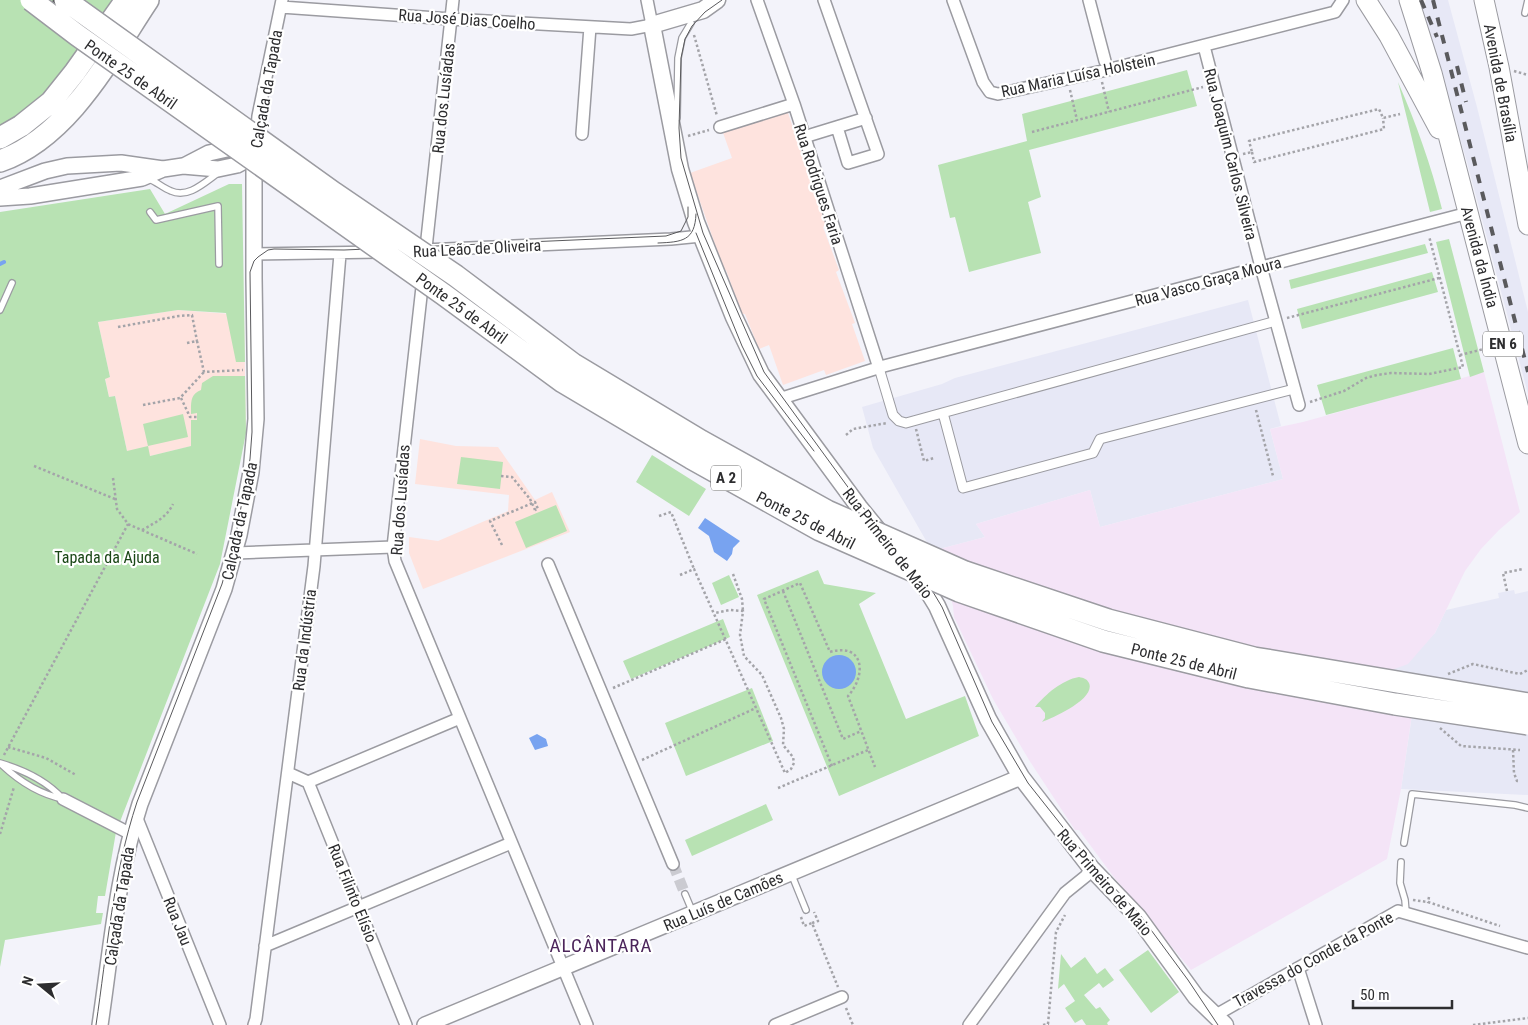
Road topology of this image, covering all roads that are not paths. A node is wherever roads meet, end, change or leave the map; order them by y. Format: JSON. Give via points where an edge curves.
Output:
{"nodes":[{"id":1,"x":31,"y":0,"type":"edge"},
{"id":2,"x":65,"y":0,"type":"edge"},
{"id":3,"x":126,"y":0,"type":"edge"},
{"id":4,"x":148,"y":0,"type":"edge"},
{"id":5,"x":454,"y":0,"type":"edge"},
{"id":6,"x":647,"y":0,"type":"edge"},
{"id":7,"x":717,"y":0,"type":"edge"},
{"id":8,"x":757,"y":0,"type":"edge"},
{"id":9,"x":824,"y":0,"type":"edge"},
{"id":10,"x":953,"y":0,"type":"edge"},
{"id":11,"x":1090,"y":0,"type":"edge"},
{"id":12,"x":1343,"y":0,"type":"edge"},
{"id":13,"x":1366,"y":0,"type":"edge"},
{"id":14,"x":1409,"y":0,"type":"edge"},
{"id":15,"x":1484,"y":0,"type":"edge"},
{"id":16,"x":1528,"y":0,"type":"edge"},
{"id":17,"x":282,"y":3,"type":"edge"},
{"id":18,"x":703,"y":10,"type":"junction"},
{"id":19,"x":1525,"y":13,"type":"dead end"},
{"id":20,"x":451,"y":19,"type":"junction"},
{"id":21,"x":691,"y":23,"type":"joint"},
{"id":22,"x":652,"y":25,"type":"junction"},
{"id":23,"x":590,"y":27,"type":"junction"},
{"id":24,"x":1204,"y":46,"type":"junction"},
{"id":25,"x":1102,"y":67,"type":"junction"},
{"id":26,"x":794,"y":104,"type":"junction"},
{"id":27,"x":866,"y":118,"type":"junction"},
{"id":28,"x":720,"y":127,"type":"road end"},
{"id":29,"x":836,"y":127,"type":"junction"},
{"id":30,"x":582,"y":134,"type":"dead end"},
{"id":31,"x":804,"y":137,"type":"junction"},
{"id":32,"x":0,"y":138,"type":"edge"},
{"id":33,"x":674,"y":140,"type":"junction"},
{"id":34,"x":254,"y":156,"type":"junction"},
{"id":35,"x":1453,"y":157,"type":"junction"},
{"id":36,"x":0,"y":161,"type":"edge"},
{"id":37,"x":183,"y":166,"type":"junction"},
{"id":38,"x":227,"y":166,"type":"junction"},
{"id":39,"x":163,"y":169,"type":"junction"},
{"id":40,"x":142,"y":178,"type":"junction"},
{"id":41,"x":0,"y":188,"type":"edge"},
{"id":42,"x":0,"y":198,"type":"edge"},
{"id":43,"x":150,"y":212,"type":"dead end"},
{"id":44,"x":1468,"y":213,"type":"junction"},
{"id":45,"x":1528,"y":225,"type":"edge"},
{"id":46,"x":701,"y":236,"type":"junction"},
{"id":47,"x":426,"y":250,"type":"junction"},
{"id":48,"x":254,"y":254,"type":"junction"},
{"id":49,"x":340,"y":254,"type":"junction"},
{"id":50,"x":219,"y":264,"type":"dead end"},
{"id":51,"x":1261,"y":267,"type":"junction"},
{"id":52,"x":12,"y":283,"type":"dead end"},
{"id":53,"x":0,"y":310,"type":"edge"},
{"id":54,"x":1276,"y":321,"type":"junction"},
{"id":55,"x":879,"y":368,"type":"junction"},
{"id":56,"x":1294,"y":389,"type":"junction"},
{"id":57,"x":779,"y":399,"type":"junction"},
{"id":58,"x":1299,"y":405,"type":"road end"},
{"id":59,"x":943,"y":413,"type":"junction"},
{"id":60,"x":1528,"y":444,"type":"edge"},
{"id":61,"x":393,"y":547,"type":"junction"},
{"id":62,"x":315,"y":550,"type":"junction"},
{"id":63,"x":235,"y":553,"type":"junction"},
{"id":64,"x":548,"y":564,"type":"dead end"},
{"id":65,"x":1528,"y":704,"type":"edge"},
{"id":66,"x":460,"y":718,"type":"junction"},
{"id":67,"x":1528,"y":724,"type":"edge"},
{"id":68,"x":0,"y":764,"type":"edge"},
{"id":69,"x":288,"y":772,"type":"junction"},
{"id":70,"x":1021,"y":778,"type":"junction"},
{"id":71,"x":308,"y":782,"type":"junction"},
{"id":72,"x":63,"y":799,"type":"junction"},
{"id":73,"x":1528,"y":808,"type":"edge"},
{"id":74,"x":136,"y":816,"type":"junction"},
{"id":75,"x":131,"y":834,"type":"junction"},
{"id":76,"x":512,"y":843,"type":"junction"},
{"id":77,"x":1404,"y":844,"type":"dead end"},
{"id":78,"x":1401,"y":862,"type":"dead end"},
{"id":79,"x":673,"y":864,"type":"tunnel mouth"},
{"id":80,"x":1091,"y":868,"type":"junction"},
{"id":81,"x":791,"y":873,"type":"junction"},
{"id":82,"x":685,"y":894,"type":"tunnel mouth"},
{"id":83,"x":359,"y":907,"type":"junction"},
{"id":84,"x":806,"y":910,"type":"dead end"},
{"id":85,"x":1406,"y":912,"type":"junction"},
{"id":86,"x":693,"y":914,"type":"junction"},
{"id":87,"x":265,"y":946,"type":"junction"},
{"id":88,"x":1528,"y":948,"type":"edge"},
{"id":89,"x":563,"y":968,"type":"junction"},
{"id":90,"x":1298,"y":968,"type":"junction"},
{"id":91,"x":842,"y":997,"type":"road end"},
{"id":92,"x":1213,"y":1022,"type":"edge"},
{"id":93,"x":100,"y":1025,"type":"edge"},
{"id":94,"x":220,"y":1025,"type":"edge"},
{"id":95,"x":254,"y":1025,"type":"edge"},
{"id":96,"x":406,"y":1025,"type":"edge"},
{"id":97,"x":425,"y":1025,"type":"edge"},
{"id":98,"x":587,"y":1025,"type":"edge"},
{"id":99,"x":775,"y":1025,"type":"edge"},
{"id":100,"x":969,"y":1025,"type":"edge"},
{"id":101,"x":1316,"y":1025,"type":"edge"}],
"edges":[{"from":1,"to":67,"type":"highway","name":"Ponte 25 de Abril","number":"A 2","bridge":true,"via":[[563,382],[820,530],[959,591],[1102,641],[1249,677]]},
{"from":2,"to":65,"type":"highway","name":"Ponte 25 de Abril","number":"A 2","bridge":true,"via":[[334,193],[456,276],[574,364],[701,441],[827,511],[965,572],[1108,620],[1254,658]]},
{"from":3,"to":32,"type":"highway","via":[[50,102]]},
{"from":4,"to":36,"type":"highway","via":[[92,85],[66,116],[40,139]]},
{"from":5,"to":20,"type":"street","name":"Rua dos Lusíadas"},
{"from":6,"to":22,"type":"street"},
{"from":7,"to":18,"type":"main road"},
{"from":8,"to":26,"type":"street","name":"Rua Rodrigues Faria"},
{"from":9,"to":27,"type":"street"},
{"from":10,"to":25,"type":"street","name":"Rua Maria Luísa Holstein","via":[[983,82],[990,92],[1002,94]]},
{"from":11,"to":25,"type":"street"},
{"from":12,"to":24,"type":"street","name":"Rua Maria Luísa Holstein","via":[[1335,12]]},
{"from":13,"to":35,"type":"main road","name":"Avenida da Índia","number":"EN 6","via":[[1389,36]]},
{"from":14,"to":35,"type":"main road","name":"Avenida da Índia","number":"EN 6"},
{"from":15,"to":45,"type":"main road","name":"Avenida de Brasília"},
{"from":16,"to":19,"type":"lane"},
{"from":17,"to":20,"type":"street","name":"Rua José Dias Coelho"},
{"from":17,"to":34,"type":"street","name":"Calçada da Tapada","via":[[258,116]]},
{"from":18,"to":21,"type":"street"},
{"from":18,"to":22,"type":"main road"},
{"from":20,"to":23,"type":"street","name":"Rua José Dias Coelho"},
{"from":20,"to":47,"type":"street","name":"Rua dos Lusíadas"},
{"from":21,"to":33,"type":"lane","via":[[682,38],[678,58]]},
{"from":22,"to":23,"type":"street","name":"Rua José Dias Coelho","via":[[631,29]]},
{"from":22,"to":33,"type":"main road","name":"Rua Primeiro de Maio"},
{"from":23,"to":30,"type":"street"},
{"from":24,"to":25,"type":"street","name":"Rua Maria Luísa Holstein"},
{"from":24,"to":51,"type":"street","name":"Rua Joaquim Carlos Silveira"},
{"from":26,"to":28,"type":"street"},
{"from":26,"to":31,"type":"street","name":"Rua Rodrigues Faria"},
{"from":27,"to":29,"type":"street"},
{"from":27,"to":29,"type":"street","via":[[878,154],[848,164]]},
{"from":29,"to":31,"type":"street"},
{"from":31,"to":55,"type":"street","name":"Rua Rodrigues Faria"},
{"from":33,"to":46,"type":"main road","name":"Rua Primeiro de Maio"},
{"from":34,"to":37,"type":"street","via":[[236,147],[209,153]]},
{"from":34,"to":38,"type":"street","via":[[237,165]]},
{"from":34,"to":48,"type":"street","name":"Calçada da Tapada"},
{"from":35,"to":44,"type":"main road","name":"Avenida da Índia","number":"EN 6"},
{"from":37,"to":38,"type":"street","via":[[218,169]]},
{"from":37,"to":39,"type":"street"},
{"from":38,"to":40,"type":"lane","via":[[187,192],[174,192],[154,180]]},
{"from":39,"to":40,"type":"street"},
{"from":39,"to":41,"type":"street","via":[[121,162],[67,166]]},
{"from":40,"to":42,"type":"street"},
{"from":43,"to":50,"type":"lane","via":[[156,220],[218,206]]},
{"from":44,"to":51,"type":"street","name":"Rua Vasco Graça Moura"},
{"from":44,"to":60,"type":"main road","name":"Avenida da Índia","number":"EN 6"},
{"from":46,"to":47,"type":"street","name":"Rua Leão de Oliveira"},
{"from":46,"to":57,"type":"main road","name":"Rua Primeiro de Maio","via":[[760,374]]},
{"from":47,"to":49,"type":"street","name":"Rua Leão de Oliveira"},
{"from":47,"to":61,"type":"street","name":"Rua dos Lusíadas"},
{"from":48,"to":49,"type":"street","name":"Rua Leão de Oliveira"},
{"from":48,"to":63,"type":"street","name":"Calçada da Tapada","via":[[256,419],[253,459]]},
{"from":49,"to":62,"type":"street","name":"Rua da Indústria"},
{"from":51,"to":54,"type":"street","name":"Rua Joaquim Carlos Silveira"},
{"from":51,"to":55,"type":"street","name":"Rua Vasco Graça Moura"},
{"from":52,"to":53,"type":"lane"},
{"from":54,"to":56,"type":"street","name":"Rua Joaquim Carlos Silveira"},
{"from":54,"to":59,"type":"street"},
{"from":55,"to":57,"type":"street"},
{"from":55,"to":59,"type":"street","via":[[891,412],[899,421],[906,423]]},
{"from":56,"to":58,"type":"street","name":"Rua Joaquim Carlos Silveira"},
{"from":56,"to":59,"type":"street","via":[[1100,439],[1093,454],[963,488]]},
{"from":57,"to":70,"type":"main road","name":"Rua Primeiro de Maio","via":[[937,606],[988,719]]},
{"from":61,"to":62,"type":"street"},
{"from":61,"to":66,"type":"street","name":"Rua dos Lusíadas","via":[[395,561]]},
{"from":62,"to":63,"type":"street"},
{"from":62,"to":69,"type":"street","name":"Rua da Indústria"},
{"from":63,"to":74,"type":"street","name":"Calçada da Tapada"},
{"from":64,"to":79,"type":"street"},
{"from":66,"to":71,"type":"street"},
{"from":66,"to":76,"type":"street","name":"Rua dos Lusíadas"},
{"from":68,"to":72,"type":"lane","via":[[49,796]]},
{"from":68,"to":72,"type":"lane","via":[[21,769],[53,788]]},
{"from":69,"to":71,"type":"street"},
{"from":69,"to":87,"type":"street","name":"Rua da Indústria"},
{"from":70,"to":80,"type":"main road","name":"Rua Primeiro de Maio"},
{"from":70,"to":81,"type":"street","name":"Rua Luís de Camões"},
{"from":71,"to":83,"type":"street","name":"Rua Filinto Elísio"},
{"from":72,"to":75,"type":"street"},
{"from":73,"to":77,"type":"lane","via":[[1412,794]]},
{"from":74,"to":75,"type":"street","name":"Calçada da Tapada"},
{"from":74,"to":94,"type":"street","name":"Rua Jau"},
{"from":75,"to":93,"type":"street","name":"Calçada da Tapada","via":[[122,873]]},
{"from":76,"to":83,"type":"street"},
{"from":76,"to":89,"type":"street","name":"Rua dos Lusíadas"},
{"from":78,"to":85,"type":"lane","via":[[1400,883]]},
{"from":80,"to":92,"type":"main road","name":"Rua Primeiro de Maio","via":[[1138,917]]},
{"from":80,"to":100,"type":"street","via":[[1065,893]]},
{"from":81,"to":84,"type":"lane"},
{"from":81,"to":86,"type":"street","name":"Rua Luís de Camões"},
{"from":82,"to":86,"type":"lane"},
{"from":83,"to":87,"type":"street"},
{"from":83,"to":96,"type":"street","name":"Rua Filinto Elísio"},
{"from":85,"to":88,"type":"street","name":"Travessa do Conde da Ponte"},
{"from":85,"to":90,"type":"street","name":"Travessa do Conde da Ponte","via":[[1394,913]]},
{"from":86,"to":89,"type":"street","name":"Rua Luís de Camões"},
{"from":87,"to":95,"type":"street","name":"Rua da Indústria"},
{"from":89,"to":97,"type":"street","name":"Rua Luís de Camões"},
{"from":89,"to":98,"type":"street","name":"Rua dos Lusíadas"},
{"from":90,"to":92,"type":"street","name":"Travessa do Conde da Ponte"},
{"from":90,"to":101,"type":"street"},
{"from":91,"to":99,"type":"street"}]}
